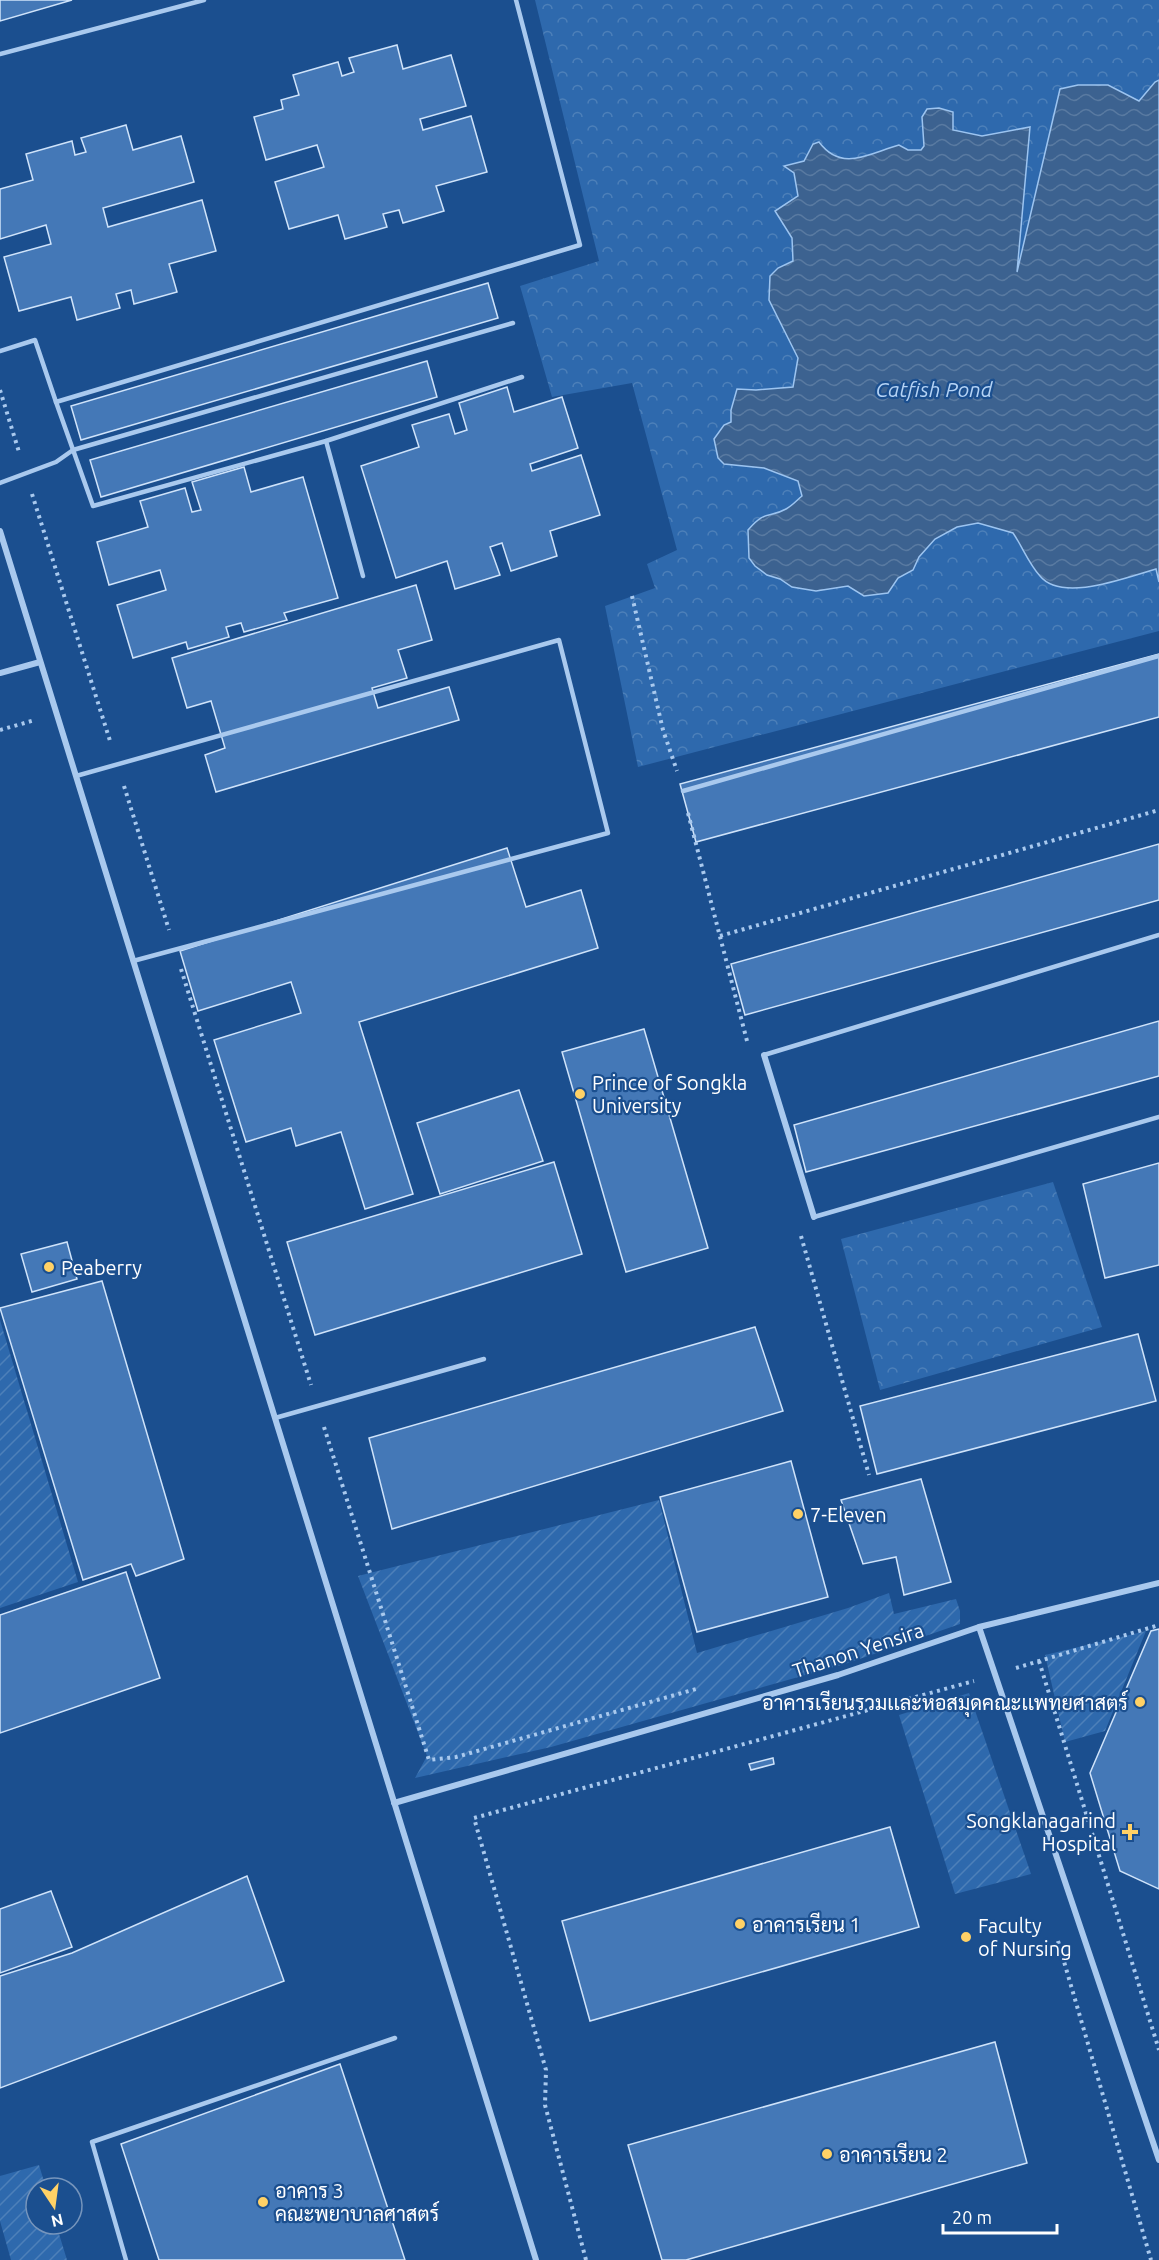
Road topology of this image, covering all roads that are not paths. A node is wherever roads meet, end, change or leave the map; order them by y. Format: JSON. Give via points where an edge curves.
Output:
{"nodes":[{"id":1,"x":204,"y":0,"type":"edge"},
{"id":2,"x":516,"y":0,"type":"edge"},
{"id":3,"x":0,"y":54,"type":"edge"},
{"id":4,"x":513,"y":322,"type":"dead end"},
{"id":5,"x":0,"y":351,"type":"edge"},
{"id":6,"x":522,"y":377,"type":"dead end"},
{"id":7,"x":56,"y":402,"type":"junction"},
{"id":8,"x":326,"y":441,"type":"junction"},
{"id":9,"x":73,"y":450,"type":"junction"},
{"id":10,"x":0,"y":483,"type":"edge"},
{"id":11,"x":0,"y":531,"type":"edge"},
{"id":12,"x":363,"y":576,"type":"dead end"},
{"id":13,"x":1159,"y":656,"type":"edge"},
{"id":14,"x":40,"y":662,"type":"junction"},
{"id":15,"x":0,"y":674,"type":"edge"},
{"id":16,"x":76,"y":776,"type":"junction"},
{"id":17,"x":683,"y":791,"type":"road end"},
{"id":18,"x":1159,"y":935,"type":"edge"},
{"id":19,"x":133,"y":961,"type":"junction"},
{"id":20,"x":764,"y":1054,"type":"joint"},
{"id":21,"x":1159,"y":1117,"type":"edge"},
{"id":22,"x":814,"y":1217,"type":"joint"},
{"id":23,"x":484,"y":1359,"type":"dead end"},
{"id":24,"x":275,"y":1418,"type":"junction"},
{"id":25,"x":1159,"y":1583,"type":"edge"},
{"id":26,"x":979,"y":1627,"type":"junction"},
{"id":27,"x":394,"y":1803,"type":"junction"},
{"id":28,"x":395,"y":2038,"type":"dead end"},
{"id":29,"x":1159,"y":2160,"type":"edge"},
{"id":30,"x":126,"y":2260,"type":"edge"},
{"id":31,"x":536,"y":2260,"type":"edge"}],
"edges":[{"from":1,"to":3,"type":"lane"},
{"from":2,"to":7,"type":"lane","via":[[580,245]]},
{"from":4,"to":9,"type":"lane"},
{"from":5,"to":7,"type":"lane","via":[[35,340]]},
{"from":6,"to":8,"type":"lane"},
{"from":7,"to":9,"type":"lane"},
{"from":8,"to":9,"type":"lane","via":[[93,506]]},
{"from":8,"to":12,"type":"lane"},
{"from":9,"to":10,"type":"lane","via":[[56,462]]},
{"from":11,"to":14,"type":"street"},
{"from":13,"to":17,"type":"lane"},
{"from":14,"to":15,"type":"street"},
{"from":14,"to":16,"type":"street"},
{"from":16,"to":19,"type":"street"},
{"from":16,"to":19,"type":"lane","via":[[559,640],[608,833]]},
{"from":18,"to":20,"type":"lane"},
{"from":19,"to":24,"type":"street"},
{"from":20,"to":22,"type":"street"},
{"from":21,"to":22,"type":"lane"},
{"from":23,"to":24,"type":"lane"},
{"from":24,"to":27,"type":"street"},
{"from":25,"to":26,"type":"street","name":"Thanon Yensira"},
{"from":26,"to":27,"type":"street","name":"Thanon Yensira","via":[[838,1675]]},
{"from":26,"to":29,"type":"street"},
{"from":27,"to":31,"type":"street"},
{"from":28,"to":30,"type":"lane","via":[[92,2142]]}]}
